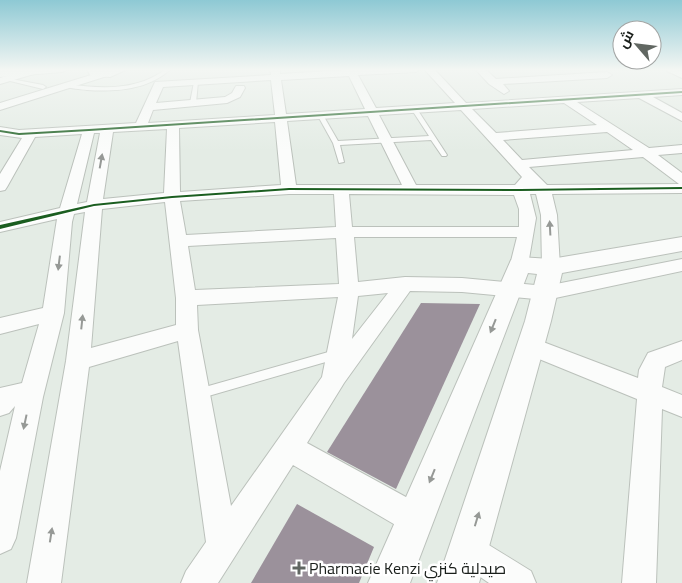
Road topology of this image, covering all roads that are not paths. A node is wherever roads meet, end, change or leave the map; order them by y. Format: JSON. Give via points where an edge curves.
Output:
{"nodes":[{"id":1,"x":15,"y":96,"type":"edge"},
{"id":2,"x":34,"y":96,"type":"edge"},
{"id":3,"x":154,"y":96,"type":"edge"},
{"id":4,"x":194,"y":96,"type":"edge"},
{"id":5,"x":234,"y":96,"type":"edge"},
{"id":6,"x":278,"y":96,"type":"edge"},
{"id":7,"x":364,"y":96,"type":"edge"},
{"id":8,"x":454,"y":96,"type":"edge"},
{"id":9,"x":511,"y":96,"type":"edge"},
{"id":10,"x":624,"y":96,"type":"edge"},
{"id":11,"x":644,"y":96,"type":"edge"},
{"id":12,"x":567,"y":100,"type":"junction"},
{"id":13,"x":0,"y":101,"type":"edge"},
{"id":14,"x":519,"y":103,"type":"junction"},
{"id":15,"x":193,"y":104,"type":"junction"},
{"id":16,"x":464,"y":106,"type":"junction"},
{"id":17,"x":0,"y":107,"type":"edge"},
{"id":18,"x":150,"y":107,"type":"junction"},
{"id":19,"x":415,"y":110,"type":"junction"},
{"id":20,"x":372,"y":113,"type":"junction"},
{"id":21,"x":321,"y":116,"type":"junction"},
{"id":22,"x":280,"y":118,"type":"junction"},
{"id":23,"x":682,"y":118,"type":"edge"},
{"id":24,"x":173,"y":125,"type":"junction"},
{"id":25,"x":141,"y":126,"type":"junction"},
{"id":26,"x":608,"y":128,"type":"junction"},
{"id":27,"x":98,"y":130,"type":"junction"},
{"id":28,"x":0,"y":132,"type":"edge"},
{"id":29,"x":30,"y":134,"type":"junction"},
{"id":30,"x":492,"y":137,"type":"junction"},
{"id":31,"x":433,"y":138,"type":"junction"},
{"id":32,"x":386,"y":140,"type":"junction"},
{"id":33,"x":336,"y":143,"type":"junction"},
{"id":34,"x":22,"y":147,"type":"junction"},
{"id":35,"x":682,"y":149,"type":"edge"},
{"id":36,"x":644,"y":151,"type":"junction"},
{"id":37,"x":444,"y":155,"type":"dead end"},
{"id":38,"x":0,"y":156,"type":"edge"},
{"id":39,"x":341,"y":162,"type":"dead end"},
{"id":40,"x":522,"y":177,"type":"junction"},
{"id":41,"x":682,"y":180,"type":"edge"},
{"id":42,"x":0,"y":187,"type":"edge"},
{"id":43,"x":341,"y":188,"type":"junction"},
{"id":44,"x":682,"y":188,"type":"edge"},
{"id":45,"x":410,"y":189,"type":"junction"},
{"id":46,"x":289,"y":190,"type":"junction"},
{"id":47,"x":543,"y":190,"type":"junction"},
{"id":48,"x":172,"y":196,"type":"junction"},
{"id":49,"x":100,"y":207,"type":"junction"},
{"id":50,"x":66,"y":216,"type":"junction"},
{"id":51,"x":0,"y":227,"type":"edge"},
{"id":52,"x":344,"y":232,"type":"junction"},
{"id":53,"x":526,"y":232,"type":"junction"},
{"id":54,"x":0,"y":239,"type":"edge"},
{"id":55,"x":178,"y":241,"type":"junction"},
{"id":56,"x":682,"y":244,"type":"edge"},
{"id":57,"x":682,"y":266,"type":"edge"},
{"id":58,"x":514,"y":277,"type":"junction"},
{"id":59,"x":548,"y":280,"type":"junction"},
{"id":60,"x":405,"y":284,"type":"junction"},
{"id":61,"x":349,"y":290,"type":"junction"},
{"id":62,"x":186,"y":298,"type":"junction"},
{"id":63,"x":53,"y":313,"type":"junction"},
{"id":64,"x":0,"y":326,"type":"edge"},
{"id":65,"x":187,"y":330,"type":"junction"},
{"id":66,"x":530,"y":346,"type":"junction"},
{"id":67,"x":682,"y":350,"type":"edge"},
{"id":68,"x":339,"y":354,"type":"junction"},
{"id":69,"x":78,"y":360,"type":"junction"},
{"id":70,"x":334,"y":380,"type":"junction"},
{"id":71,"x":32,"y":391,"type":"junction"},
{"id":72,"x":648,"y":393,"type":"junction"},
{"id":73,"x":198,"y":394,"type":"junction"},
{"id":74,"x":2,"y":400,"type":"edge"},
{"id":75,"x":682,"y":406,"type":"edge"},
{"id":76,"x":289,"y":448,"type":"junction"},
{"id":77,"x":415,"y":519,"type":"junction"},
{"id":78,"x":0,"y":538,"type":"edge"},
{"id":79,"x":223,"y":547,"type":"junction"},
{"id":80,"x":468,"y":550,"type":"junction"},
{"id":81,"x":44,"y":583,"type":"edge"},
{"id":82,"x":198,"y":583,"type":"edge"},
{"id":83,"x":389,"y":583,"type":"edge"},
{"id":84,"x":458,"y":583,"type":"edge"},
{"id":85,"x":519,"y":583,"type":"edge"},
{"id":86,"x":639,"y":583,"type":"edge"}],
"edges":[{"from":1,"to":13,"type":"street"},
{"from":2,"to":17,"type":"street"},
{"from":3,"to":18,"type":"street"},
{"from":4,"to":15,"type":"lane"},
{"from":5,"to":15,"type":"street"},
{"from":6,"to":22,"type":"street"},
{"from":7,"to":20,"type":"street"},
{"from":8,"to":16,"type":"street"},
{"from":9,"to":14,"type":"street"},
{"from":10,"to":12,"type":"street"},
{"from":11,"to":23,"type":"street"},
{"from":12,"to":14,"type":"street"},
{"from":12,"to":26,"type":"street"},
{"from":14,"to":16,"type":"street"},
{"from":15,"to":18,"type":"street"},
{"from":16,"to":19,"type":"street"},
{"from":16,"to":30,"type":"street"},
{"from":18,"to":25,"type":"street"},
{"from":19,"to":20,"type":"street"},
{"from":19,"to":31,"type":"lane"},
{"from":20,"to":21,"type":"street"},
{"from":20,"to":32,"type":"street"},
{"from":21,"to":22,"type":"street"},
{"from":21,"to":33,"type":"lane"},
{"from":22,"to":24,"type":"street"},
{"from":22,"to":46,"type":"street"},
{"from":24,"to":25,"type":"street"},
{"from":24,"to":48,"type":"street"},
{"from":25,"to":27,"type":"street"},
{"from":26,"to":30,"type":"street"},
{"from":26,"to":36,"type":"street"},
{"from":27,"to":29,"type":"street"},
{"from":49,"to":27,"type":"street","one_way":true},
{"from":27,"to":50,"type":"street"},
{"from":28,"to":29,"type":"street"},
{"from":29,"to":34,"type":"street"},
{"from":30,"to":40,"type":"street"},
{"from":31,"to":32,"type":"lane"},
{"from":31,"to":37,"type":"lane"},
{"from":32,"to":33,"type":"lane"},
{"from":32,"to":45,"type":"street"},
{"from":33,"to":39,"type":"lane"},
{"from":34,"to":38,"type":"street"},
{"from":34,"to":42,"type":"street"},
{"from":35,"to":36,"type":"street"},
{"from":36,"to":40,"type":"street"},
{"from":36,"to":41,"type":"street"},
{"from":40,"to":45,"type":"street"},
{"from":40,"to":47,"type":"street"},
{"from":40,"to":53,"type":"street","via":[[528,208]]},
{"from":43,"to":45,"type":"street"},
{"from":43,"to":46,"type":"street"},
{"from":43,"to":52,"type":"street"},
{"from":44,"to":47,"type":"street"},
{"from":46,"to":48,"type":"street"},
{"from":59,"to":47,"type":"street","one_way":true,"via":[[549,215]]},
{"from":48,"to":49,"type":"street"},
{"from":48,"to":55,"type":"street"},
{"from":49,"to":50,"type":"street"},
{"from":69,"to":49,"type":"street","one_way":true},
{"from":50,"to":51,"type":"street"},
{"from":50,"to":54,"type":"street"},
{"from":50,"to":63,"type":"street","one_way":true},
{"from":52,"to":53,"type":"street"},
{"from":52,"to":55,"type":"street"},
{"from":52,"to":61,"type":"street"},
{"from":53,"to":58,"type":"street"},
{"from":55,"to":62,"type":"street"},
{"from":56,"to":59,"type":"street"},
{"from":57,"to":59,"type":"street"},
{"from":58,"to":59,"type":"street"},
{"from":58,"to":60,"type":"street"},
{"from":58,"to":77,"type":"street","one_way":true},
{"from":59,"to":66,"type":"street"},
{"from":60,"to":61,"type":"street"},
{"from":60,"to":70,"type":"street"},
{"from":61,"to":62,"type":"street"},
{"from":61,"to":68,"type":"street"},
{"from":62,"to":65,"type":"street"},
{"from":63,"to":64,"type":"street"},
{"from":63,"to":71,"type":"street"},
{"from":65,"to":69,"type":"street"},
{"from":65,"to":73,"type":"street"},
{"from":66,"to":72,"type":"street"},
{"from":80,"to":66,"type":"street","one_way":true},
{"from":67,"to":72,"type":"street","via":[[656,360],[651,370]]},
{"from":68,"to":70,"type":"street"},
{"from":68,"to":73,"type":"lane"},
{"from":81,"to":69,"type":"street","one_way":true},
{"from":70,"to":76,"type":"street"},
{"from":71,"to":74,"type":"street"},
{"from":71,"to":78,"type":"street","one_way":true},
{"from":72,"to":75,"type":"street"},
{"from":72,"to":86,"type":"street"},
{"from":73,"to":79,"type":"street"},
{"from":76,"to":77,"type":"street"},
{"from":76,"to":79,"type":"street"},
{"from":77,"to":83,"type":"street"},
{"from":79,"to":82,"type":"street"},
{"from":80,"to":84,"type":"street"},
{"from":80,"to":85,"type":"street"}]}
